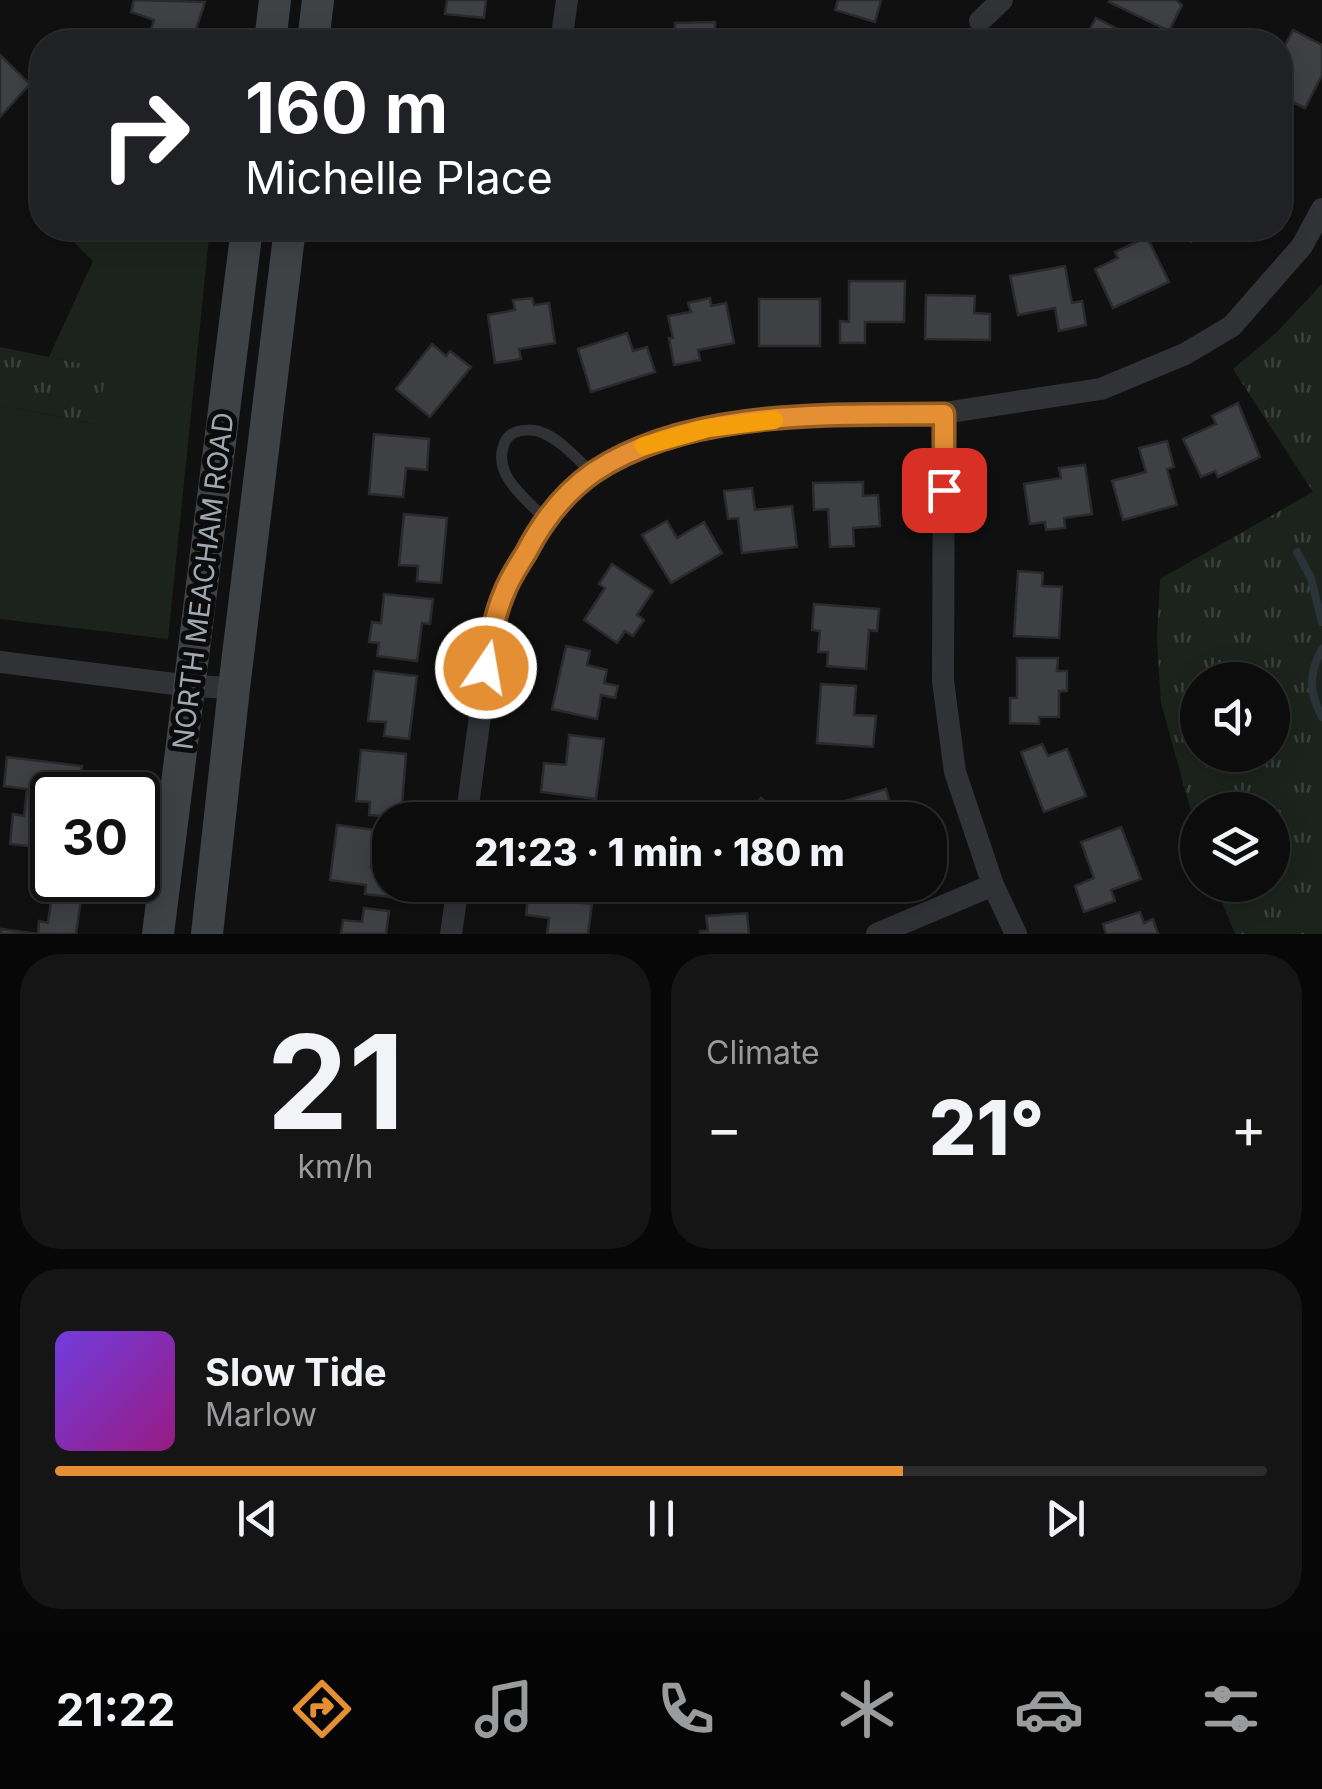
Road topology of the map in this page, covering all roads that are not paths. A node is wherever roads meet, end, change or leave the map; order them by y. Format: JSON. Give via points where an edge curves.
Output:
{"nodes":[{"id":1,"x":275,"y":0,"type":"edge"},
{"id":2,"x":318,"y":0,"type":"edge"},
{"id":3,"x":567,"y":0,"type":"edge"},
{"id":4,"x":1002,"y":0,"type":"edge"},
{"id":5,"x":980,"y":21,"type":"dead end"},
{"id":6,"x":271,"y":30,"type":"edge"},
{"id":7,"x":314,"y":30,"type":"edge"},
{"id":8,"x":563,"y":30,"type":"edge"},
{"id":9,"x":1322,"y":209,"type":"edge"},
{"id":10,"x":246,"y":240,"type":"edge"},
{"id":11,"x":289,"y":240,"type":"edge"},
{"id":12,"x":944,"y":414,"type":"junction"},
{"id":13,"x":592,"y":473,"type":"junction"},
{"id":14,"x":546,"y":520,"type":"junction"},
{"id":15,"x":0,"y":662,"type":"edge"},
{"id":16,"x":190,"y":686,"type":"junction"},
{"id":17,"x":234,"y":688,"type":"junction"},
{"id":18,"x":468,"y":802,"type":"edge"},
{"id":19,"x":993,"y":885,"type":"junction"},
{"id":20,"x":456,"y":902,"type":"edge"},
{"id":21,"x":158,"y":934,"type":"edge"},
{"id":22,"x":207,"y":934,"type":"edge"},
{"id":23,"x":452,"y":934,"type":"edge"},
{"id":24,"x":877,"y":934,"type":"edge"},
{"id":25,"x":1016,"y":934,"type":"edge"}],
"edges":[{"from":1,"to":6,"type":"main road"},
{"from":2,"to":7,"type":"main road"},
{"from":3,"to":8,"type":"street"},
{"from":4,"to":5,"type":"street"},
{"from":9,"to":12,"type":"street","via":[[1302,246],[1232,326],[1185,354],[1101,389]]},
{"from":10,"to":16,"type":"main road","name":"NORTH MEACHAM ROAD"},
{"from":11,"to":17,"type":"main road","name":"NORTH MEACHAM ROAD"},
{"from":12,"to":13,"type":"street","via":[[810,415],[708,428],[638,448]]},
{"from":12,"to":19,"type":"street","via":[[943,681],[955,772]]},
{"from":13,"to":14,"type":"street"},
{"from":13,"to":14,"type":"lane","via":[[540,431],[506,440],[504,470]]},
{"from":14,"to":18,"type":"street","via":[[504,592],[490,642]]},
{"from":15,"to":16,"type":"street"},
{"from":16,"to":17,"type":"street"},
{"from":16,"to":21,"type":"main road","name":"NORTH MEACHAM ROAD"},
{"from":17,"to":22,"type":"main road","name":"NORTH MEACHAM ROAD"},
{"from":19,"to":24,"type":"street"},
{"from":19,"to":25,"type":"street"},
{"from":20,"to":23,"type":"street"}]}
